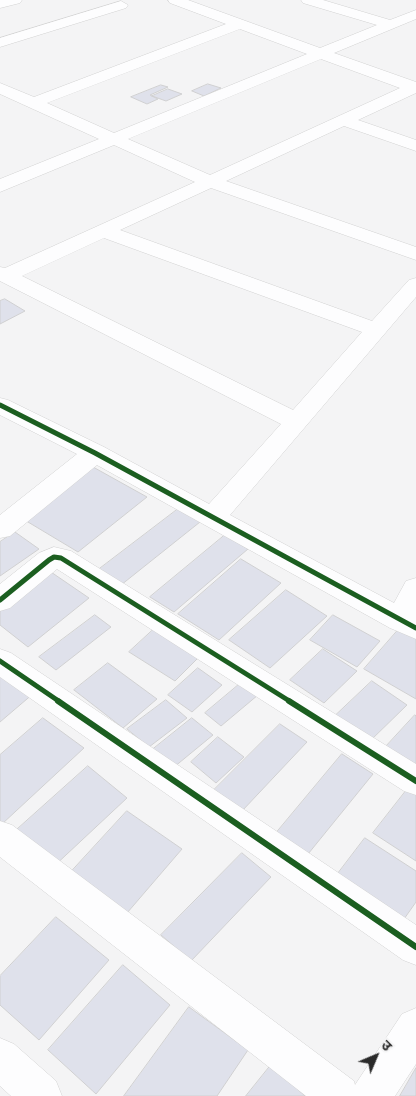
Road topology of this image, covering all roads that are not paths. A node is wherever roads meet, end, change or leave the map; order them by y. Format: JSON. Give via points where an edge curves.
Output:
{"nodes":[{"id":1,"x":15,"y":0,"type":"edge"},
{"id":2,"x":175,"y":0,"type":"edge"},
{"id":3,"x":308,"y":0,"type":"edge"},
{"id":4,"x":0,"y":4,"type":"edge"},
{"id":5,"x":122,"y":6,"type":"dead end"},
{"id":6,"x":414,"y":7,"type":"edge"},
{"id":7,"x":239,"y":24,"type":"junction"},
{"id":8,"x":390,"y":24,"type":"junction"},
{"id":9,"x":0,"y":43,"type":"edge"},
{"id":10,"x":320,"y":54,"type":"junction"},
{"id":11,"x":415,"y":87,"type":"edge"},
{"id":12,"x":0,"y":88,"type":"edge"},
{"id":13,"x":33,"y":103,"type":"junction"},
{"id":14,"x":343,"y":120,"type":"junction"},
{"id":15,"x":113,"y":139,"type":"junction"},
{"id":16,"x":416,"y":146,"type":"edge"},
{"id":17,"x":9,"y":167,"type":"dead end"},
{"id":18,"x":27,"y":175,"type":"junction"},
{"id":19,"x":210,"y":182,"type":"junction"},
{"id":20,"x":0,"y":186,"type":"edge"},
{"id":21,"x":104,"y":231,"type":"junction"},
{"id":22,"x":416,"y":254,"type":"edge"},
{"id":23,"x":3,"y":274,"type":"edge"},
{"id":24,"x":416,"y":284,"type":"edge"},
{"id":25,"x":376,"y":330,"type":"junction"},
{"id":26,"x":0,"y":405,"type":"edge"},
{"id":27,"x":297,"y":422,"type":"junction"},
{"id":28,"x":95,"y":453,"type":"junction"},
{"id":29,"x":213,"y":518,"type":"junction"},
{"id":30,"x":0,"y":529,"type":"edge"},
{"id":31,"x":416,"y":588,"type":"edge"},
{"id":32,"x":0,"y":600,"type":"edge"},
{"id":33,"x":408,"y":624,"type":"edge"},
{"id":34,"x":0,"y":661,"type":"edge"},
{"id":35,"x":416,"y":781,"type":"edge"},
{"id":36,"x":0,"y":836,"type":"edge"},
{"id":37,"x":416,"y":947,"type":"edge"},
{"id":38,"x":416,"y":1028,"type":"edge"},
{"id":39,"x":0,"y":1058,"type":"edge"},
{"id":40,"x":41,"y":1096,"type":"edge"},
{"id":41,"x":339,"y":1096,"type":"edge"},
{"id":42,"x":371,"y":1096,"type":"edge"}],
"edges":[{"from":1,"to":4,"type":"street"},
{"from":2,"to":7,"type":"street"},
{"from":3,"to":8,"type":"street"},
{"from":5,"to":9,"type":"street"},
{"from":6,"to":8,"type":"street"},
{"from":7,"to":10,"type":"street"},
{"from":7,"to":13,"type":"street"},
{"from":8,"to":10,"type":"street"},
{"from":10,"to":11,"type":"street"},
{"from":10,"to":15,"type":"street"},
{"from":11,"to":14,"type":"street"},
{"from":12,"to":13,"type":"street"},
{"from":13,"to":15,"type":"street"},
{"from":14,"to":16,"type":"street"},
{"from":14,"to":19,"type":"street"},
{"from":15,"to":18,"type":"street"},
{"from":15,"to":19,"type":"street"},
{"from":17,"to":18,"type":"street"},
{"from":18,"to":20,"type":"street"},
{"from":19,"to":21,"type":"street"},
{"from":19,"to":22,"type":"street"},
{"from":21,"to":23,"type":"street"},
{"from":21,"to":25,"type":"street"},
{"from":23,"to":27,"type":"street"},
{"from":24,"to":25,"type":"street"},
{"from":25,"to":27,"type":"street"},
{"from":26,"to":28,"type":"street"},
{"from":27,"to":29,"type":"street"},
{"from":28,"to":29,"type":"street"},
{"from":28,"to":30,"type":"street"},
{"from":29,"to":33,"type":"street"},
{"from":31,"to":33,"type":"street"},
{"from":32,"to":35,"type":"street","via":[[50,560],[61,558]]},
{"from":34,"to":37,"type":"street"},
{"from":36,"to":41,"type":"street"},
{"from":38,"to":42,"type":"street"},
{"from":39,"to":40,"type":"street"}]}
